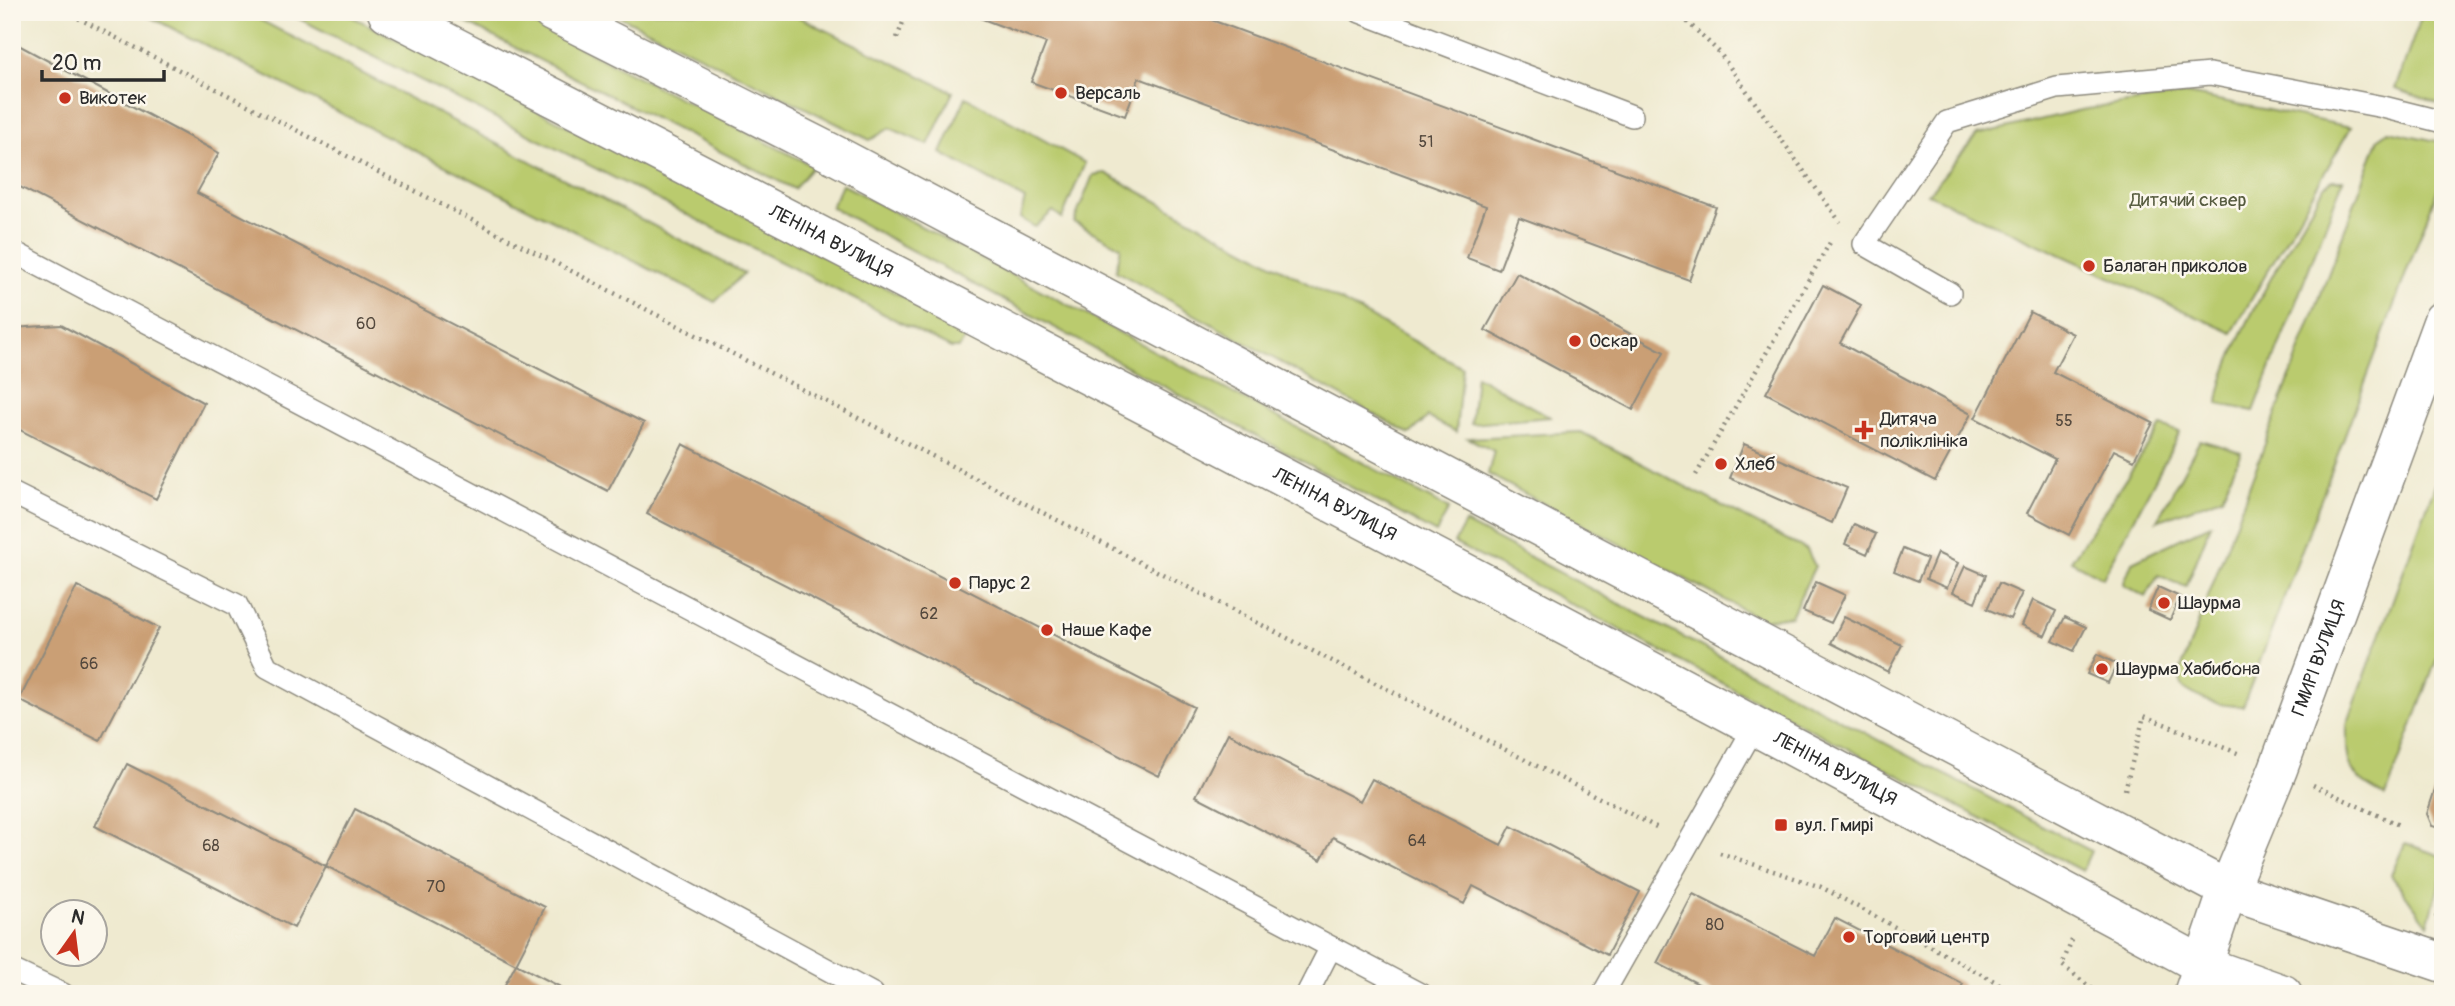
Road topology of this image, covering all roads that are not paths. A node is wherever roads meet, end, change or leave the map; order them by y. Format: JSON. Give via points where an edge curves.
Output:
{"nodes":[{"id":1,"x":387,"y":12,"type":"edge"},
{"id":2,"x":552,"y":12,"type":"edge"},
{"id":3,"x":1360,"y":12,"type":"edge"},
{"id":4,"x":1632,"y":116,"type":"dead end"},
{"id":5,"x":2443,"y":122,"type":"edge"},
{"id":6,"x":12,"y":251,"type":"edge"},
{"id":7,"x":1951,"y":293,"type":"dead end"},
{"id":8,"x":2443,"y":320,"type":"edge"},
{"id":9,"x":12,"y":493,"type":"edge"},
{"id":10,"x":1756,"y":724,"type":"junction"},
{"id":11,"x":2228,"y":890,"type":"junction"},
{"id":12,"x":1331,"y":947,"type":"junction"},
{"id":13,"x":2443,"y":963,"type":"edge"},
{"id":14,"x":12,"y":970,"type":"edge"},
{"id":15,"x":2199,"y":980,"type":"edge"},
{"id":16,"x":63,"y":994,"type":"edge"},
{"id":17,"x":873,"y":994,"type":"edge"},
{"id":18,"x":1307,"y":994,"type":"edge"},
{"id":19,"x":1420,"y":994,"type":"edge"},
{"id":20,"x":1603,"y":994,"type":"edge"},
{"id":21,"x":2283,"y":994,"type":"edge"}],
"edges":[{"from":1,"to":10,"type":"street","name":"ЛЕНІНА ВУЛИЦЯ"},
{"from":2,"to":11,"type":"street","via":[[850,163]]},
{"from":3,"to":4,"type":"lane"},
{"from":5,"to":7,"type":"lane","via":[[2210,74],[2056,88],[1947,122],[1864,244]]},
{"from":6,"to":12,"type":"lane"},
{"from":8,"to":11,"type":"street","name":"ГМИРІ ВУЛИЦЯ","via":[[2278,769]]},
{"from":9,"to":17,"type":"lane","via":[[237,605],[267,667]]},
{"from":10,"to":15,"type":"street","name":"ЛЕНІНА ВУЛИЦЯ"},
{"from":10,"to":20,"type":"lane"},
{"from":11,"to":13,"type":"street"},
{"from":11,"to":15,"type":"street","name":"ГМИРІ ВУЛИЦЯ"},
{"from":12,"to":18,"type":"lane"},
{"from":12,"to":19,"type":"lane"},
{"from":14,"to":16,"type":"lane"},
{"from":15,"to":21,"type":"street","name":"ЛЕНІНА ВУЛИЦЯ"}]}
